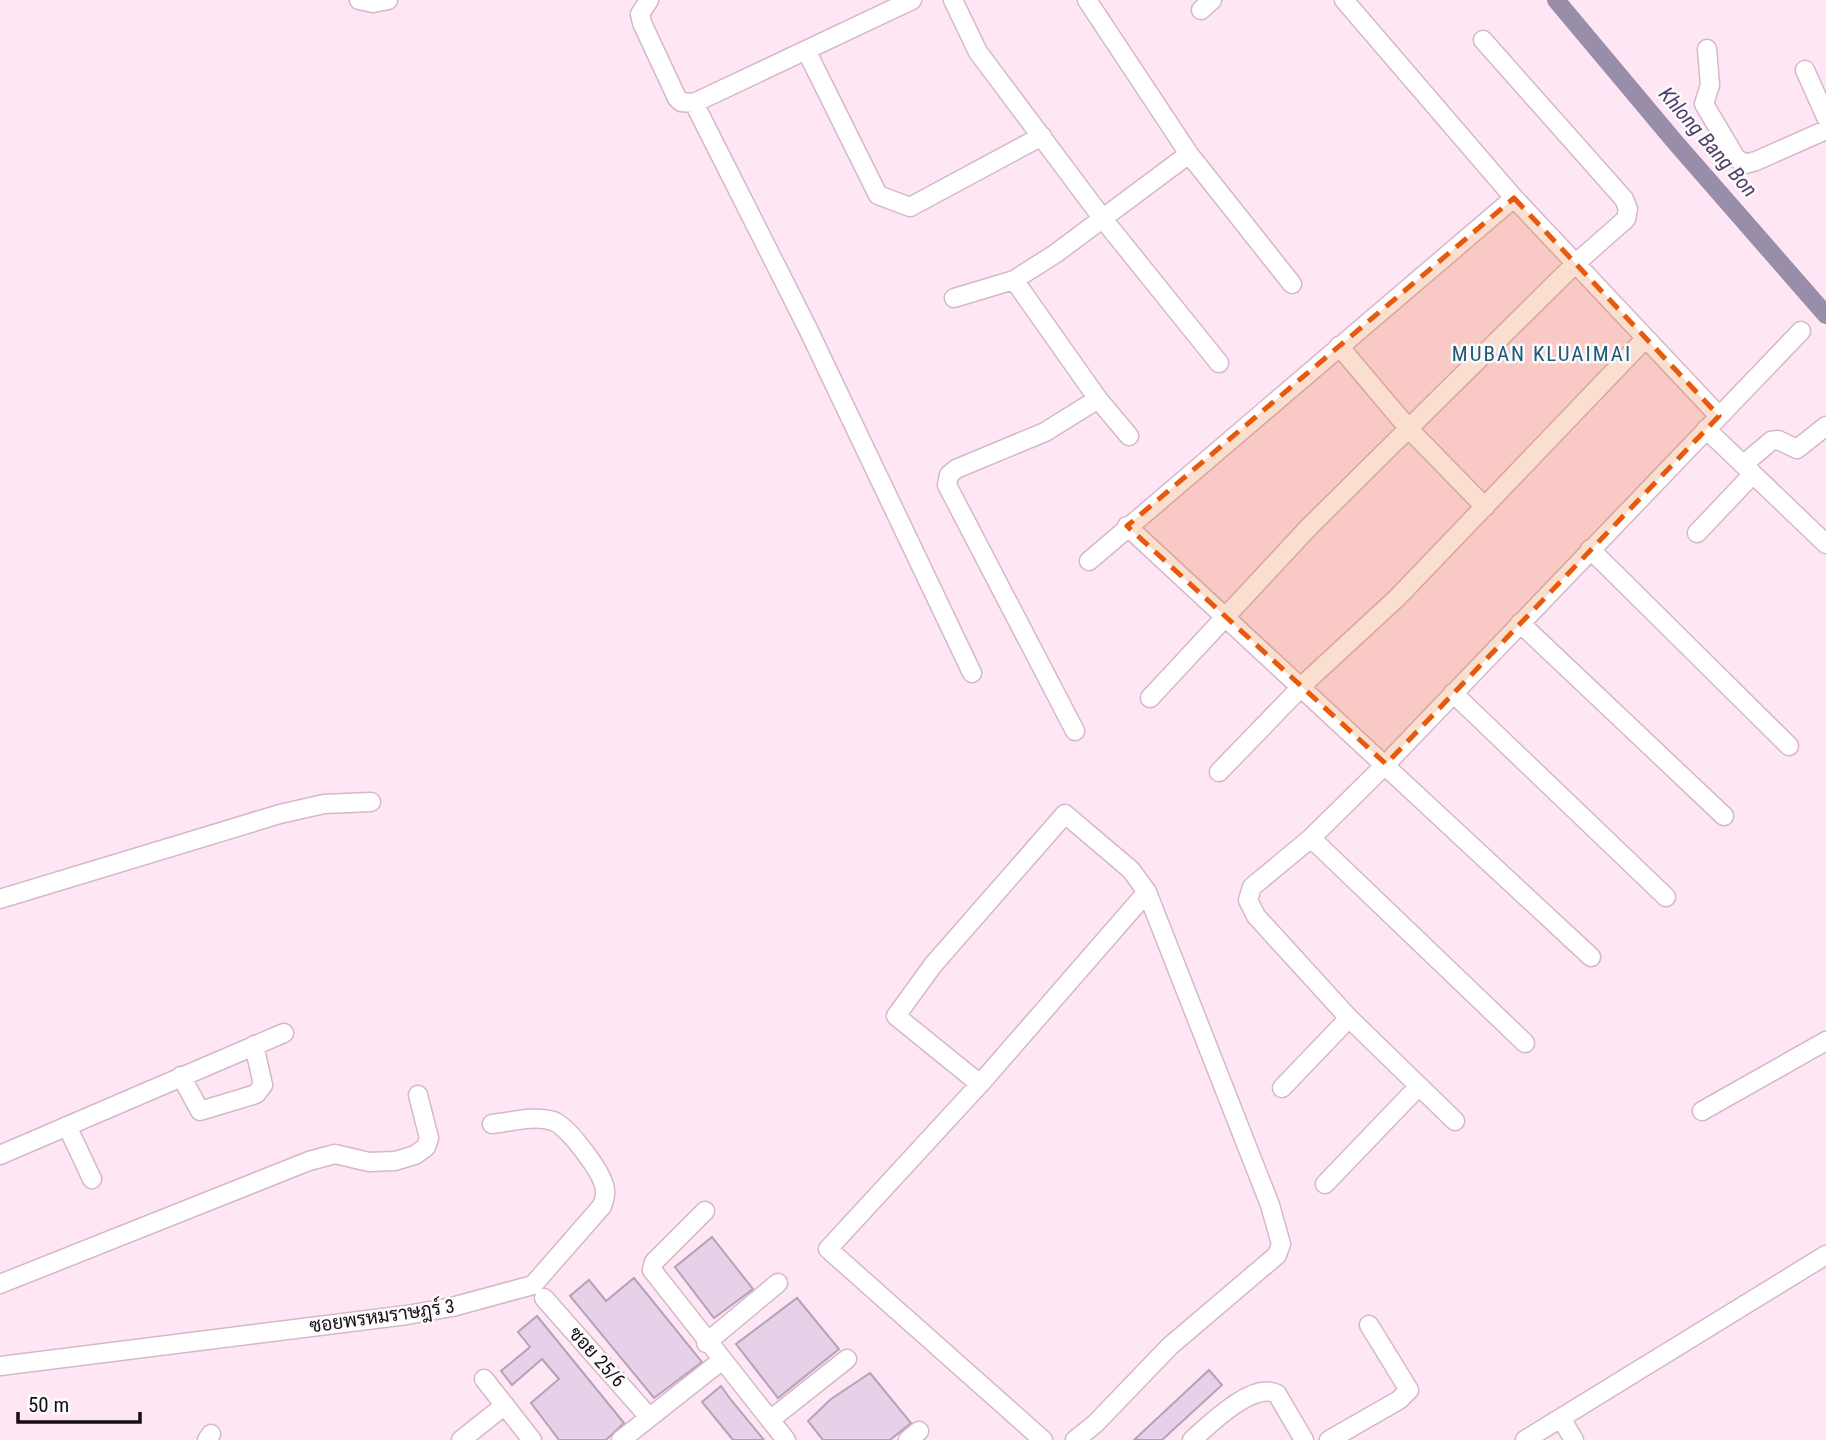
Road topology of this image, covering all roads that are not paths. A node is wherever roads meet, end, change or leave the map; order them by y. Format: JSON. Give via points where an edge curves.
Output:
{"nodes":[{"id":1,"x":359,"y":0,"type":"edge"},
{"id":2,"x":388,"y":0,"type":"edge"},
{"id":3,"x":649,"y":0,"type":"edge"},
{"id":4,"x":912,"y":0,"type":"edge"},
{"id":5,"x":953,"y":0,"type":"edge"},
{"id":6,"x":1087,"y":0,"type":"edge"},
{"id":7,"x":1344,"y":0,"type":"edge"},
{"id":8,"x":892,"y":4,"type":"edge"},
{"id":9,"x":1483,"y":40,"type":"dead end"},
{"id":10,"x":1707,"y":48,"type":"dead end"},
{"id":11,"x":806,"y":50,"type":"junction"},
{"id":12,"x":1805,"y":70,"type":"dead end"},
{"id":13,"x":694,"y":103,"type":"junction"},
{"id":14,"x":1826,"y":117,"type":"edge"},
{"id":15,"x":1826,"y":131,"type":"edge"},
{"id":16,"x":1042,"y":136,"type":"junction"},
{"id":17,"x":1189,"y":154,"type":"junction"},
{"id":18,"x":1514,"y":198,"type":"junction"},
{"id":19,"x":1103,"y":219,"type":"junction"},
{"id":20,"x":1575,"y":264,"type":"junction"},
{"id":21,"x":1014,"y":280,"type":"junction"},
{"id":22,"x":1292,"y":284,"type":"dead end"},
{"id":23,"x":954,"y":298,"type":"dead end"},
{"id":24,"x":1801,"y":331,"type":"dead end"},
{"id":25,"x":1645,"y":339,"type":"junction"},
{"id":26,"x":1339,"y":346,"type":"junction"},
{"id":27,"x":1219,"y":363,"type":"dead end"},
{"id":28,"x":1098,"y":399,"type":"junction"},
{"id":29,"x":1713,"y":422,"type":"junction"},
{"id":30,"x":1826,"y":426,"type":"edge"},
{"id":31,"x":1409,"y":429,"type":"junction"},
{"id":32,"x":1129,"y":436,"type":"dead end"},
{"id":33,"x":1748,"y":469,"type":"junction"},
{"id":34,"x":1485,"y":507,"type":"junction"},
{"id":35,"x":1127,"y":526,"type":"junction"},
{"id":36,"x":1697,"y":533,"type":"dead end"},
{"id":37,"x":1826,"y":544,"type":"edge"},
{"id":38,"x":1590,"y":549,"type":"junction"},
{"id":39,"x":1089,"y":561,"type":"dead end"},
{"id":40,"x":1224,"y":616,"type":"junction"},
{"id":41,"x":1520,"y":623,"type":"junction"},
{"id":42,"x":972,"y":673,"type":"dead end"},
{"id":43,"x":1302,"y":686,"type":"junction"},
{"id":44,"x":1453,"y":693,"type":"junction"},
{"id":45,"x":1150,"y":698,"type":"dead end"},
{"id":46,"x":1075,"y":730,"type":"dead end"},
{"id":47,"x":1789,"y":746,"type":"dead end"},
{"id":48,"x":1386,"y":764,"type":"junction"},
{"id":49,"x":1219,"y":772,"type":"dead end"},
{"id":50,"x":372,"y":802,"type":"dead end"},
{"id":51,"x":1724,"y":816,"type":"dead end"},
{"id":52,"x":1311,"y":838,"type":"junction"},
{"id":53,"x":1147,"y":892,"type":"junction"},
{"id":54,"x":1666,"y":897,"type":"dead end"},
{"id":55,"x":0,"y":900,"type":"edge"},
{"id":56,"x":1591,"y":957,"type":"dead end"},
{"id":57,"x":1349,"y":1018,"type":"junction"},
{"id":58,"x":284,"y":1033,"type":"dead end"},
{"id":59,"x":1826,"y":1041,"type":"edge"},
{"id":60,"x":1525,"y":1043,"type":"dead end"},
{"id":61,"x":254,"y":1045,"type":"junction"},
{"id":62,"x":181,"y":1076,"type":"junction"},
{"id":63,"x":980,"y":1083,"type":"junction"},
{"id":64,"x":1419,"y":1086,"type":"junction"},
{"id":65,"x":1282,"y":1088,"type":"dead end"},
{"id":66,"x":418,"y":1095,"type":"dead end"},
{"id":67,"x":1702,"y":1111,"type":"dead end"},
{"id":68,"x":1455,"y":1121,"type":"dead end"},
{"id":69,"x":492,"y":1124,"type":"dead end"},
{"id":70,"x":67,"y":1126,"type":"junction"},
{"id":71,"x":0,"y":1155,"type":"edge"},
{"id":72,"x":92,"y":1179,"type":"dead end"},
{"id":73,"x":1325,"y":1184,"type":"dead end"},
{"id":74,"x":705,"y":1211,"type":"dead end"},
{"id":75,"x":1826,"y":1255,"type":"edge"},
{"id":76,"x":778,"y":1283,"type":"dead end"},
{"id":77,"x":0,"y":1284,"type":"edge"},
{"id":78,"x":544,"y":1298,"type":"dead end"},
{"id":79,"x":1369,"y":1325,"type":"dead end"},
{"id":80,"x":706,"y":1343,"type":"junction"},
{"id":81,"x":847,"y":1359,"type":"dead end"},
{"id":82,"x":721,"y":1361,"type":"junction"},
{"id":83,"x":0,"y":1366,"type":"edge"},
{"id":84,"x":484,"y":1379,"type":"dead end"},
{"id":85,"x":505,"y":1405,"type":"junction"},
{"id":86,"x":649,"y":1417,"type":"junction"},
{"id":87,"x":1561,"y":1418,"type":"junction"},
{"id":88,"x":770,"y":1420,"type":"junction"},
{"id":89,"x":1201,"y":1437,"type":"edge"},
{"id":90,"x":461,"y":1440,"type":"edge"},
{"id":91,"x":533,"y":1440,"type":"edge"},
{"id":92,"x":621,"y":1440,"type":"edge"},
{"id":93,"x":786,"y":1440,"type":"edge"},
{"id":94,"x":1043,"y":1440,"type":"edge"},
{"id":95,"x":1074,"y":1440,"type":"edge"},
{"id":96,"x":1304,"y":1440,"type":"edge"},
{"id":97,"x":1329,"y":1440,"type":"edge"},
{"id":98,"x":1525,"y":1440,"type":"edge"},
{"id":99,"x":1574,"y":1440,"type":"edge"}],
"edges":[{"from":1,"to":2,"type":"street"},
{"from":3,"to":13,"type":"street","via":[[640,14],[642,23],[677,98]]},
{"from":4,"to":8,"type":"street"},
{"from":5,"to":16,"type":"street","via":[[971,41]]},
{"from":6,"to":17,"type":"street"},
{"from":7,"to":18,"type":"street"},
{"from":8,"to":11,"type":"street"},
{"from":9,"to":20,"type":"street","via":[[1624,199],[1626,219]]},
{"from":10,"to":15,"type":"street","via":[[1710,85],[1704,104],[1736,158],[1745,164],[1756,161]]},
{"from":11,"to":13,"type":"street"},
{"from":11,"to":16,"type":"street","via":[[878,195],[894,204],[910,207]]},
{"from":12,"to":14,"type":"street"},
{"from":13,"to":42,"type":"street"},
{"from":16,"to":19,"type":"street"},
{"from":17,"to":19,"type":"street"},
{"from":17,"to":22,"type":"street"},
{"from":18,"to":20,"type":"street"},
{"from":18,"to":26,"type":"street"},
{"from":19,"to":21,"type":"street"},
{"from":19,"to":27,"type":"street"},
{"from":20,"to":25,"type":"street"},
{"from":20,"to":31,"type":"street"},
{"from":21,"to":23,"type":"street"},
{"from":21,"to":28,"type":"street"},
{"from":24,"to":29,"type":"street"},
{"from":25,"to":29,"type":"street"},
{"from":25,"to":34,"type":"street"},
{"from":26,"to":31,"type":"street"},
{"from":26,"to":35,"type":"street"},
{"from":28,"to":32,"type":"street"},
{"from":28,"to":46,"type":"street","via":[[1045,432],[956,469],[947,485]]},
{"from":29,"to":33,"type":"street"},
{"from":29,"to":38,"type":"street"},
{"from":30,"to":33,"type":"street","via":[[1797,449],[1771,441]]},
{"from":31,"to":34,"type":"street"},
{"from":31,"to":40,"type":"street"},
{"from":33,"to":36,"type":"street"},
{"from":33,"to":37,"type":"street"},
{"from":34,"to":43,"type":"street","via":[[1397,598]]},
{"from":35,"to":39,"type":"street"},
{"from":35,"to":40,"type":"street"},
{"from":38,"to":41,"type":"street"},
{"from":38,"to":47,"type":"street"},
{"from":40,"to":43,"type":"street"},
{"from":40,"to":45,"type":"street"},
{"from":41,"to":44,"type":"street"},
{"from":41,"to":51,"type":"street"},
{"from":43,"to":48,"type":"street"},
{"from":43,"to":49,"type":"street"},
{"from":44,"to":48,"type":"street"},
{"from":44,"to":54,"type":"street"},
{"from":48,"to":52,"type":"street"},
{"from":48,"to":56,"type":"street"},
{"from":50,"to":55,"type":"street","via":[[324,804],[280,814]]},
{"from":52,"to":57,"type":"street","via":[[1252,887],[1248,900],[1256,916]]},
{"from":52,"to":60,"type":"street"},
{"from":53,"to":63,"type":"street"},
{"from":53,"to":63,"type":"street","via":[[1131,870],[1065,814],[933,965],[896,1016]]},
{"from":53,"to":95,"type":"street","via":[[1270,1205],[1281,1244],[1277,1255],[1170,1346]]},
{"from":57,"to":64,"type":"street"},
{"from":57,"to":65,"type":"street"},
{"from":58,"to":61,"type":"street"},
{"from":59,"to":67,"type":"street"},
{"from":61,"to":62,"type":"street"},
{"from":61,"to":62,"type":"street","via":[[263,1086],[256,1094],[200,1111]]},
{"from":62,"to":70,"type":"street"},
{"from":63,"to":94,"type":"street","via":[[828,1250]]},
{"from":64,"to":68,"type":"street"},
{"from":64,"to":73,"type":"street"},
{"from":66,"to":77,"type":"street","via":[[429,1138],[426,1147],[415,1154],[395,1161],[369,1162],[335,1154],[309,1161]]},
{"from":69,"to":83,"type":"street","name":"ซอยพรหมราษฎร์ 3","via":[[548,1119],[559,1123],[604,1183],[603,1206],[533,1285],[407,1315]]},
{"from":70,"to":71,"type":"street"},
{"from":70,"to":72,"type":"street"},
{"from":74,"to":80,"type":"street","via":[[654,1262],[652,1270]]},
{"from":75,"to":87,"type":"street"},
{"from":76,"to":80,"type":"street"},
{"from":78,"to":86,"type":"street","name":"ซอย 25/6"},
{"from":79,"to":97,"type":"street","via":[[1409,1390]]},
{"from":80,"to":82,"type":"street"},
{"from":81,"to":88,"type":"street"},
{"from":82,"to":86,"type":"street"},
{"from":82,"to":88,"type":"street"},
{"from":84,"to":85,"type":"street"},
{"from":85,"to":90,"type":"street"},
{"from":85,"to":91,"type":"street"},
{"from":86,"to":92,"type":"street"},
{"from":87,"to":98,"type":"street"},
{"from":87,"to":99,"type":"street"},
{"from":88,"to":93,"type":"street"},
{"from":89,"to":96,"type":"street","via":[[1237,1404],[1270,1390],[1277,1394]]}]}
